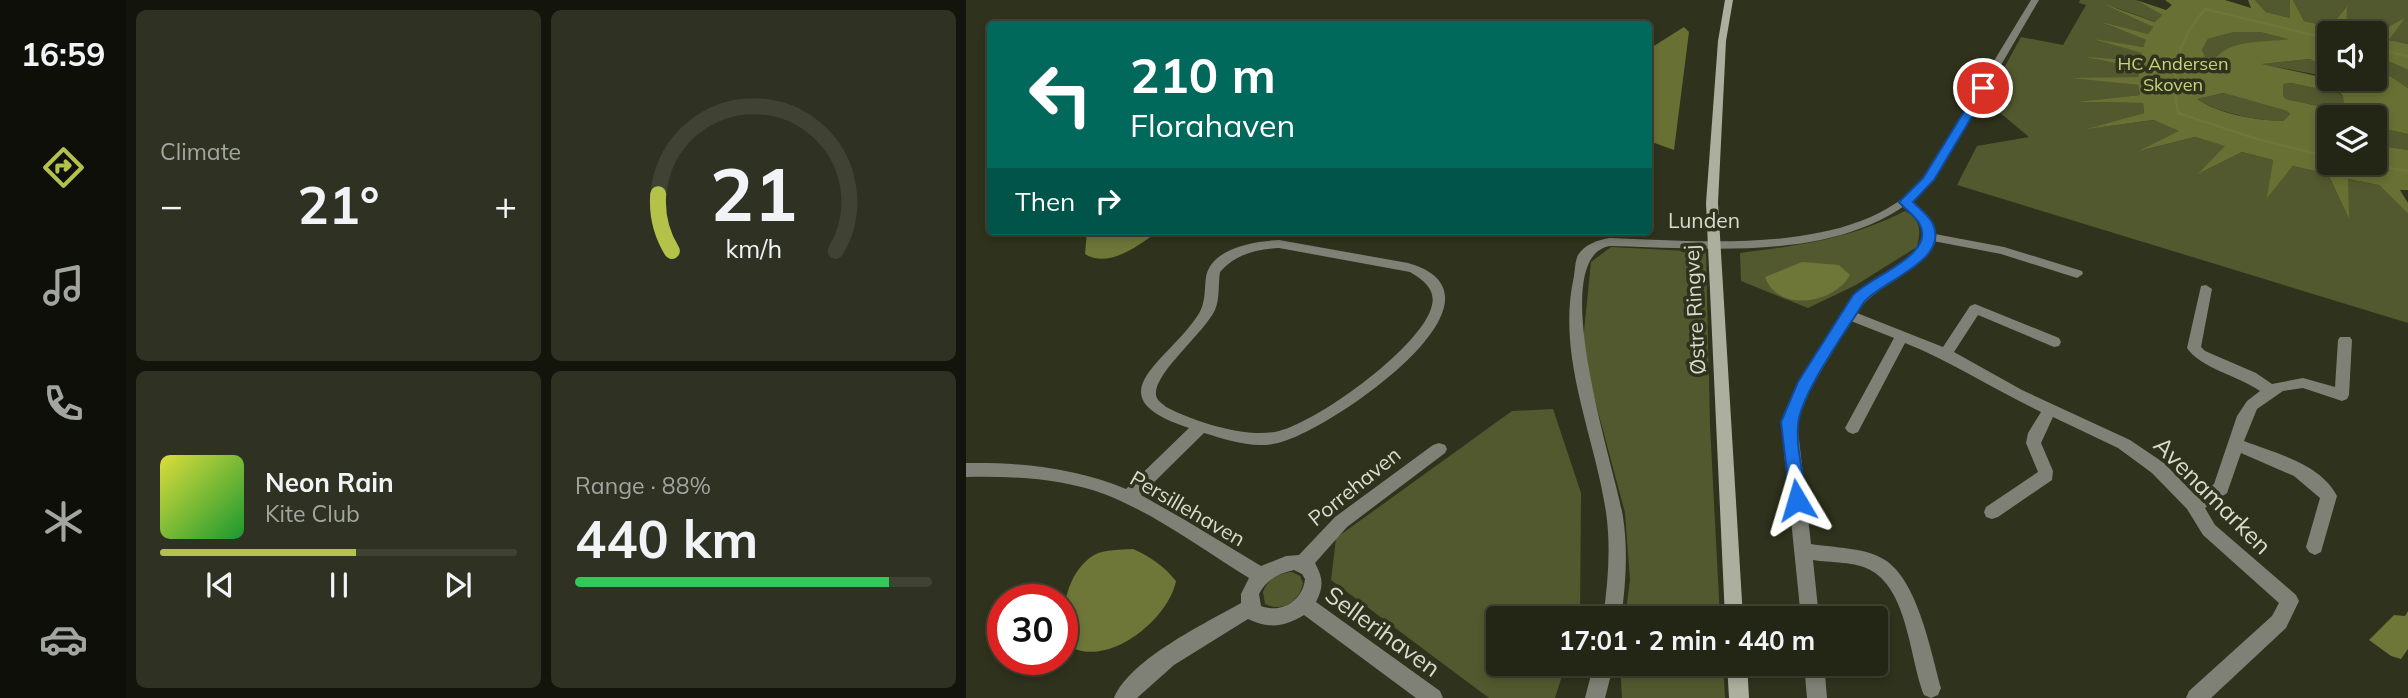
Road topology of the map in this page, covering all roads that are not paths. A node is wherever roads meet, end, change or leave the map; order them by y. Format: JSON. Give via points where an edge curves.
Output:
{"nodes":[{"id":1,"x":1729,"y":0,"type":"edge"},
{"id":2,"x":2035,"y":0,"type":"edge"},
{"id":3,"x":1906,"y":202,"type":"junction"},
{"id":4,"x":1929,"y":237,"type":"junction"},
{"id":5,"x":2077,"y":274,"type":"dead end"},
{"id":6,"x":2206,"y":289,"type":"dead end"},
{"id":7,"x":1849,"y":315,"type":"junction"},
{"id":8,"x":1902,"y":335,"type":"junction"},
{"id":9,"x":2345,"y":340,"type":"dead end"},
{"id":10,"x":2054,"y":342,"type":"dead end"},
{"id":11,"x":1946,"y":354,"type":"junction"},
{"id":12,"x":2271,"y":391,"type":"junction"},
{"id":13,"x":2050,"y":409,"type":"junction"},
{"id":14,"x":1201,"y":426,"type":"junction"},
{"id":15,"x":1853,"y":428,"type":"dead end"},
{"id":16,"x":2237,"y":445,"type":"junction"},
{"id":17,"x":1439,"y":449,"type":"dead end"},
{"id":18,"x":966,"y":470,"type":"edge"},
{"id":19,"x":1128,"y":497,"type":"junction"},
{"id":20,"x":2193,"y":504,"type":"junction"},
{"id":21,"x":1992,"y":512,"type":"dead end"},
{"id":22,"x":2315,"y":547,"type":"dead end"},
{"id":23,"x":1804,"y":551,"type":"junction"},
{"id":24,"x":1302,"y":564,"type":"junction"},
{"id":25,"x":1261,"y":576,"type":"junction"},
{"id":26,"x":1304,"y":604,"type":"junction"},
{"id":27,"x":1613,"y":606,"type":"edge"},
{"id":28,"x":1733,"y":606,"type":"edge"},
{"id":29,"x":1809,"y":606,"type":"edge"},
{"id":30,"x":1251,"y":607,"type":"junction"},
{"id":31,"x":1601,"y":676,"type":"edge"},
{"id":32,"x":1738,"y":676,"type":"edge"},
{"id":33,"x":1815,"y":676,"type":"edge"},
{"id":34,"x":1931,"y":688,"type":"dead end"},
{"id":35,"x":1124,"y":698,"type":"edge"},
{"id":36,"x":1433,"y":698,"type":"edge"},
{"id":37,"x":1595,"y":698,"type":"edge"},
{"id":38,"x":1739,"y":698,"type":"edge"},
{"id":39,"x":1818,"y":698,"type":"edge"},
{"id":40,"x":2196,"y":698,"type":"edge"}],
"edges":[{"from":1,"to":28,"type":"main road","name":"Østre Ringvej","via":[[1722,41],[1712,203]]},
{"from":2,"to":3,"type":"street","name":"Lunden","via":[[1928,180]]},
{"from":3,"to":4,"type":"street","via":[[1926,222]]},
{"from":3,"to":27,"type":"street","name":"Lunden","via":[[1845,231],[1791,241],[1598,244],[1589,249],[1582,262],[1577,354],[1612,500],[1618,564]]},
{"from":4,"to":5,"type":"street","via":[[2014,251]]},
{"from":4,"to":7,"type":"street","via":[[1926,249],[1914,260],[1868,287]]},
{"from":6,"to":12,"type":"street","via":[[2194,348]]},
{"from":7,"to":8,"type":"street","name":"Avenamarken"},
{"from":7,"to":23,"type":"street","via":[[1804,387],[1789,422]]},
{"from":8,"to":11,"type":"street","name":"Avenamarken"},
{"from":8,"to":15,"type":"street"},
{"from":9,"to":12,"type":"street","via":[[2342,395],[2303,383]]},
{"from":10,"to":11,"type":"street","via":[[1975,309]]},
{"from":11,"to":13,"type":"street","name":"Avenamarken"},
{"from":12,"to":16,"type":"street","via":[[2245,416]]},
{"from":13,"to":20,"type":"street","name":"Avenamarken","via":[[2124,444],[2158,467]]},
{"from":13,"to":21,"type":"street","via":[[2033,440],[2046,475]]},
{"from":14,"to":14,"type":"street","via":[[1245,440],[1280,437],[1311,427],[1358,396],[1429,327],[1440,302],[1435,285],[1408,267],[1279,244],[1249,247],[1224,259],[1213,271],[1209,307],[1192,333],[1158,368],[1149,392],[1151,402],[1161,411]]},
{"from":14,"to":19,"type":"street"},
{"from":16,"to":20,"type":"street","via":[[2221,488]]},
{"from":16,"to":22,"type":"street","via":[[2321,485],[2329,496]]},
{"from":17,"to":24,"type":"street","name":"Porrehaven","via":[[1341,522]]},
{"from":18,"to":19,"type":"street","name":"Persillehaven","via":[[1044,474],[1099,485]]},
{"from":19,"to":25,"type":"street","name":"Persillehaven"},
{"from":20,"to":40,"type":"street","name":"Avenamarken","via":[[2209,530],[2290,601],[2279,622]]},
{"from":23,"to":29,"type":"street"},
{"from":23,"to":34,"type":"street","via":[[1878,565],[1891,576],[1908,611]]},
{"from":24,"to":25,"type":"street","via":[[1277,566]]},
{"from":24,"to":26,"type":"street","via":[[1314,580]]},
{"from":25,"to":30,"type":"street","via":[[1251,592]]},
{"from":26,"to":30,"type":"street","via":[[1288,615],[1269,619]]},
{"from":26,"to":36,"type":"street","name":"Sellerihaven"},
{"from":30,"to":35,"type":"street","via":[[1164,659]]},
{"from":31,"to":37,"type":"street"},
{"from":32,"to":38,"type":"main road"},
{"from":33,"to":39,"type":"street"}]}
